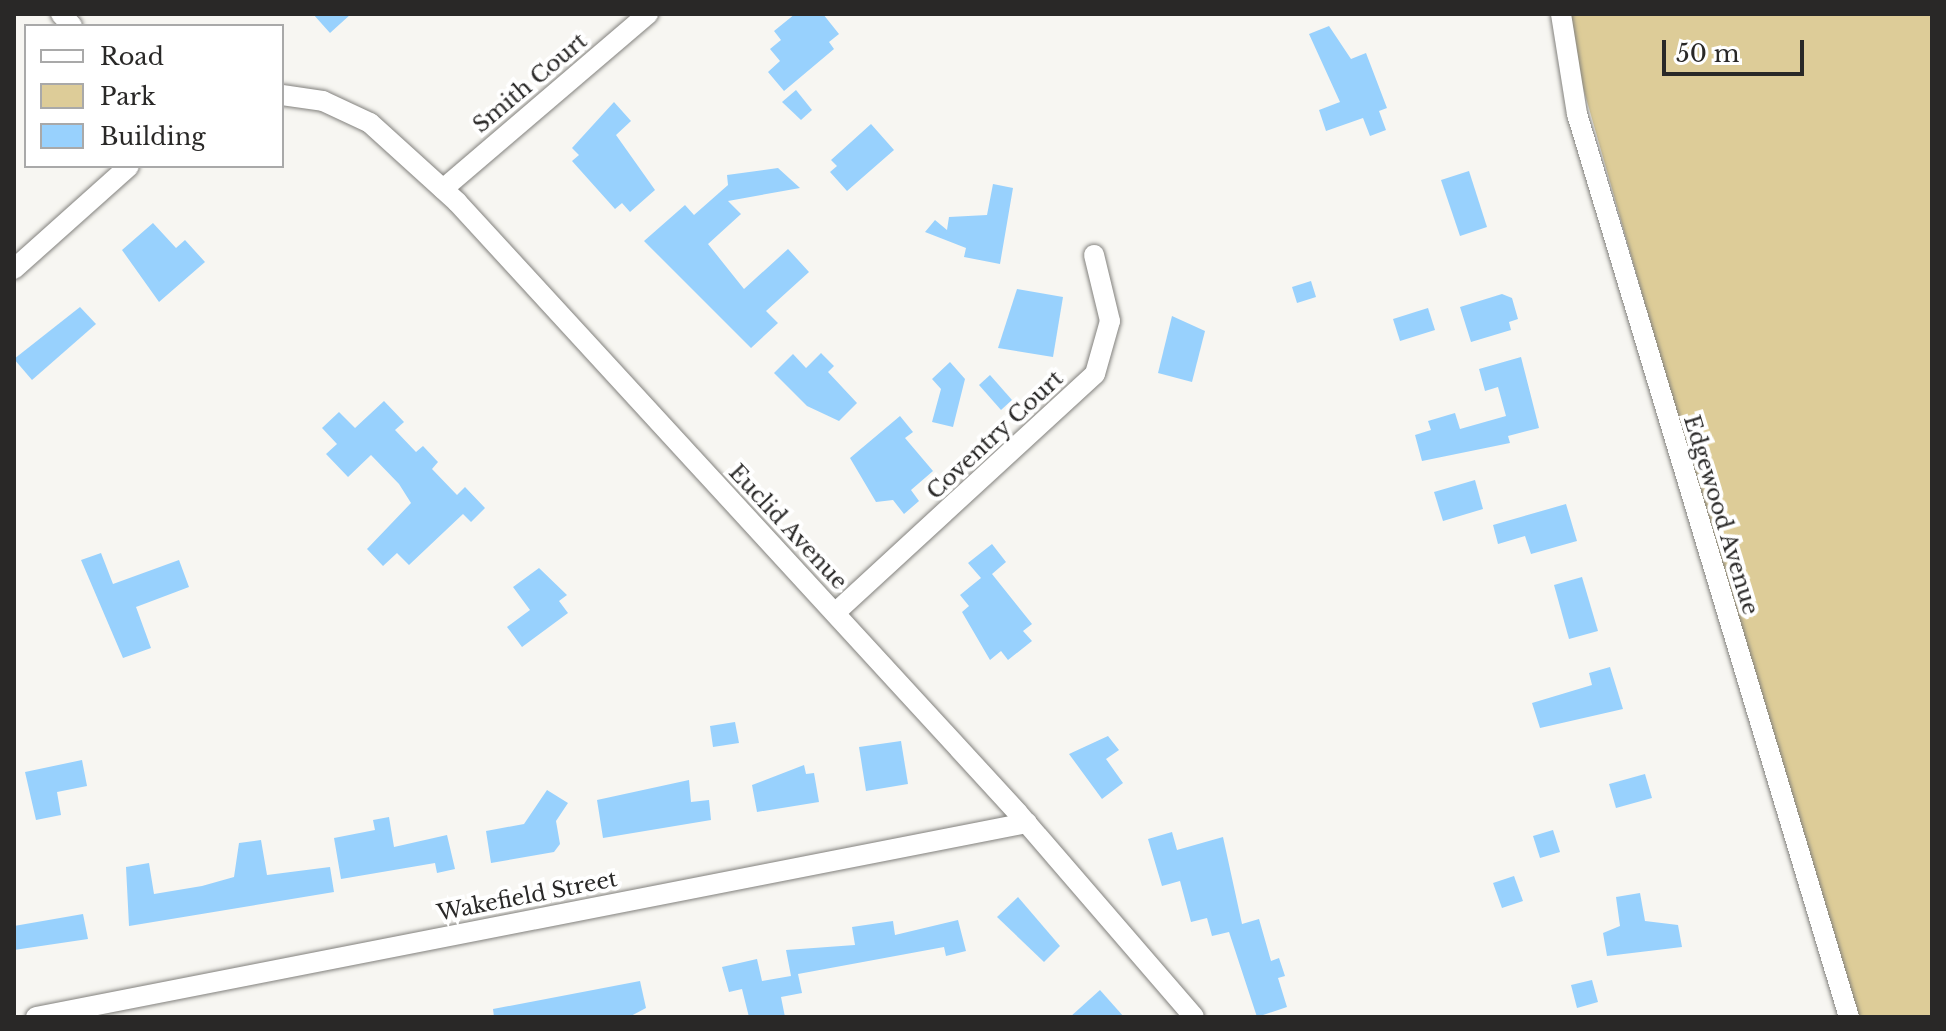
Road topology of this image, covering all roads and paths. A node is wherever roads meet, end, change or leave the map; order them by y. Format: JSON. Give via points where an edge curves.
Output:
{"nodes":[{"id":1,"x":648,"y":14,"type":"edge"},
{"id":2,"x":1561,"y":19,"type":"edge"},
{"id":3,"x":284,"y":95,"type":"edge"},
{"id":4,"x":127,"y":168,"type":"edge"},
{"id":5,"x":443,"y":189,"type":"junction"},
{"id":6,"x":1094,"y":255,"type":"dead end"},
{"id":7,"x":14,"y":269,"type":"edge"},
{"id":8,"x":835,"y":613,"type":"junction"},
{"id":9,"x":1027,"y":823,"type":"junction"},
{"id":10,"x":36,"y":1017,"type":"edge"},
{"id":11,"x":1194,"y":1017,"type":"edge"},
{"id":12,"x":1849,"y":1017,"type":"edge"}],
"edges":[{"from":1,"to":5,"type":"street","name":"Smith Court"},
{"from":2,"to":12,"type":"street","name":"Edgewood Avenue","via":[[1577,114]]},
{"from":3,"to":5,"type":"street","name":"Euclid Avenue","via":[[321,101],[381,131]]},
{"from":4,"to":7,"type":"street"},
{"from":5,"to":8,"type":"street","name":"Euclid Avenue"},
{"from":6,"to":8,"type":"street","name":"Coventry Court","via":[[1110,321],[1095,374]]},
{"from":8,"to":9,"type":"street","name":"Euclid Avenue"},
{"from":9,"to":10,"type":"street","name":"Wakefield Street"},
{"from":9,"to":11,"type":"street","name":"Euclid Avenue"}]}
